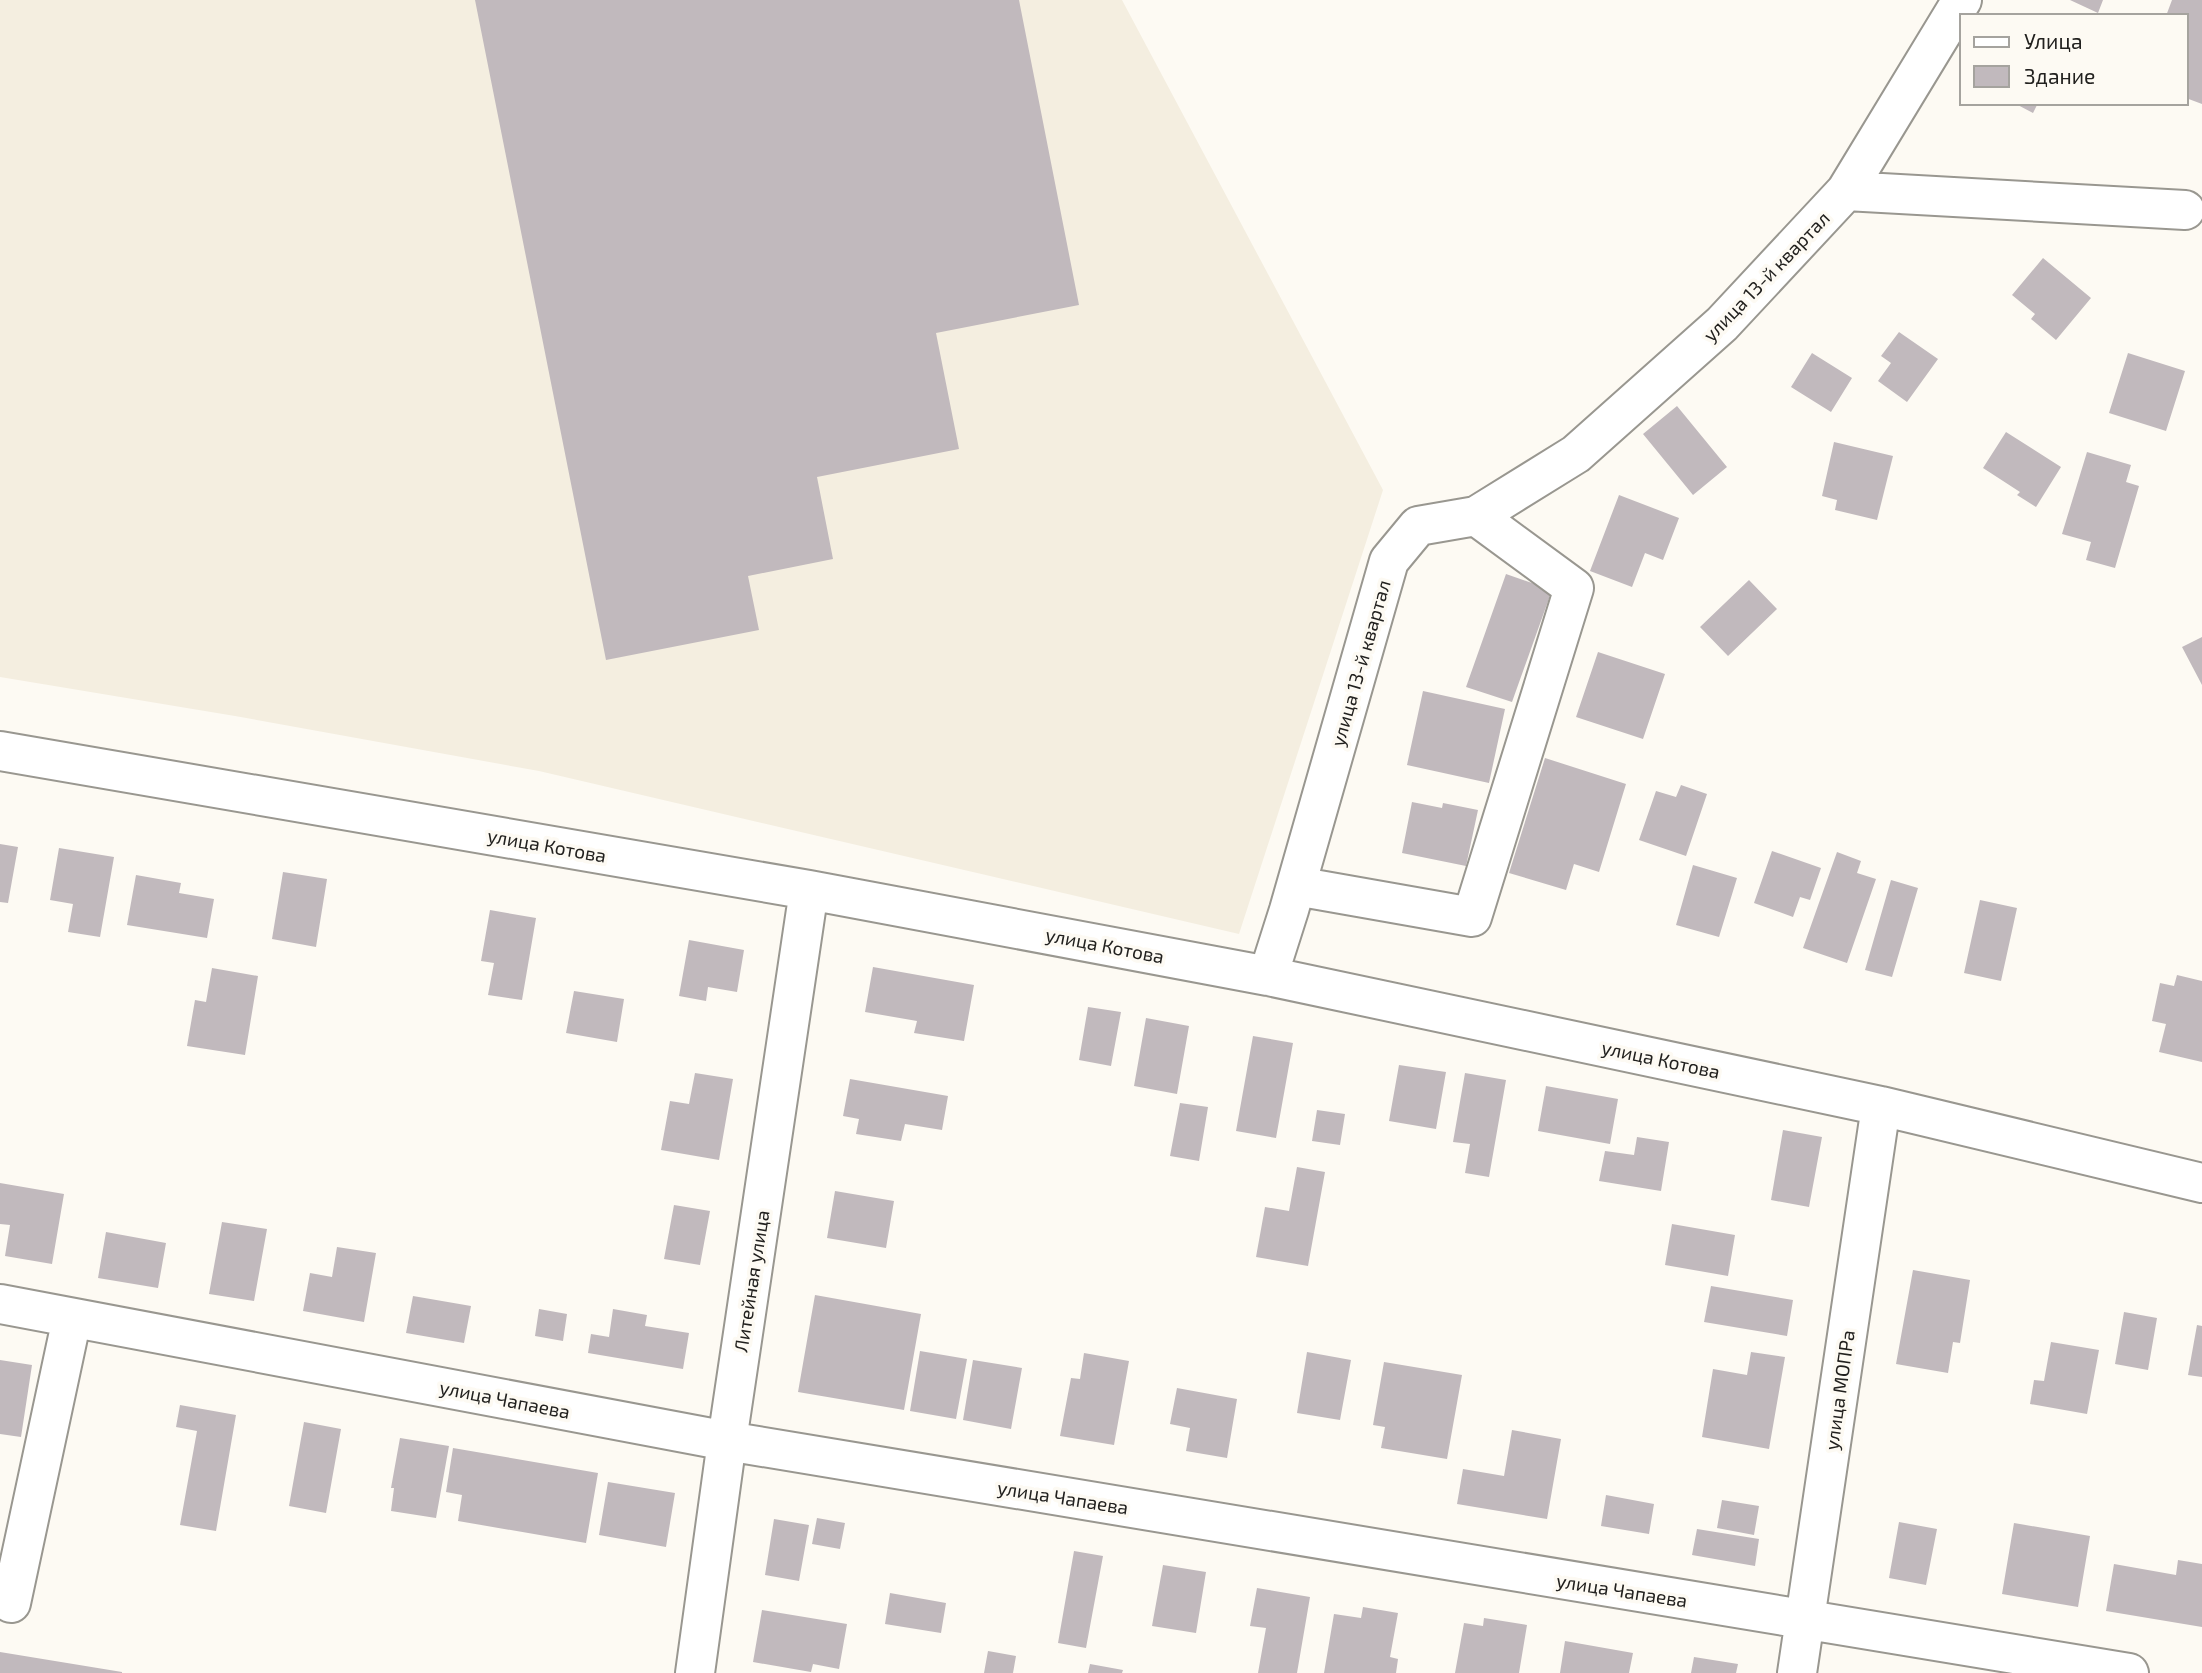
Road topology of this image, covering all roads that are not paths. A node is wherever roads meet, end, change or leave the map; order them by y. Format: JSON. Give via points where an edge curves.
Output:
{"nodes":[{"id":1,"x":1962,"y":0,"type":"edge"},
{"id":2,"x":1846,"y":191,"type":"junction"},
{"id":3,"x":2185,"y":210,"type":"dead end"},
{"id":4,"x":1476,"y":516,"type":"junction"},
{"id":5,"x":0,"y":751,"type":"edge"},
{"id":6,"x":1296,"y":887,"type":"junction"},
{"id":7,"x":809,"y":890,"type":"junction"},
{"id":8,"x":1268,"y":976,"type":"junction"},
{"id":9,"x":1881,"y":1106,"type":"junction"},
{"id":10,"x":2202,"y":1183,"type":"edge"},
{"id":11,"x":0,"y":1304,"type":"edge"},
{"id":12,"x":72,"y":1318,"type":"junction"},
{"id":13,"x":727,"y":1441,"type":"junction"},
{"id":14,"x":11,"y":1603,"type":"dead end"},
{"id":15,"x":1805,"y":1621,"type":"junction"},
{"id":16,"x":695,"y":1673,"type":"edge"},
{"id":17,"x":1797,"y":1673,"type":"edge"},
{"id":18,"x":2129,"y":1673,"type":"edge"}],
"edges":[{"from":1,"to":2,"type":"street","name":"улица 13-й квартал"},
{"from":2,"to":3,"type":"street"},
{"from":2,"to":4,"type":"street","name":"улица 13-й квартал","via":[[1722,324],[1576,454]]},
{"from":4,"to":6,"type":"street","name":"улица 13-й квартал","via":[[1418,526],[1389,561]]},
{"from":4,"to":6,"type":"street","via":[[1574,588],[1472,916]]},
{"from":5,"to":7,"type":"street","name":"улица Котова"},
{"from":6,"to":8,"type":"street","name":"улица 13-й квартал"},
{"from":7,"to":8,"type":"street","name":"улица Котова"},
{"from":7,"to":13,"type":"street","name":"Литейная улица"},
{"from":8,"to":9,"type":"street","name":"улица Котова"},
{"from":9,"to":10,"type":"street","name":"улица Котова"},
{"from":9,"to":15,"type":"street","name":"улица МОПРа"},
{"from":11,"to":12,"type":"street","name":"улица Чапаева"},
{"from":12,"to":13,"type":"street","name":"улица Чапаева"},
{"from":12,"to":14,"type":"street"},
{"from":13,"to":15,"type":"street","name":"улица Чапаева"},
{"from":13,"to":16,"type":"street","name":"Литейная улица"},
{"from":15,"to":17,"type":"street","name":"улица МОПРа"},
{"from":15,"to":18,"type":"street","name":"улица Чапаева"}]}
